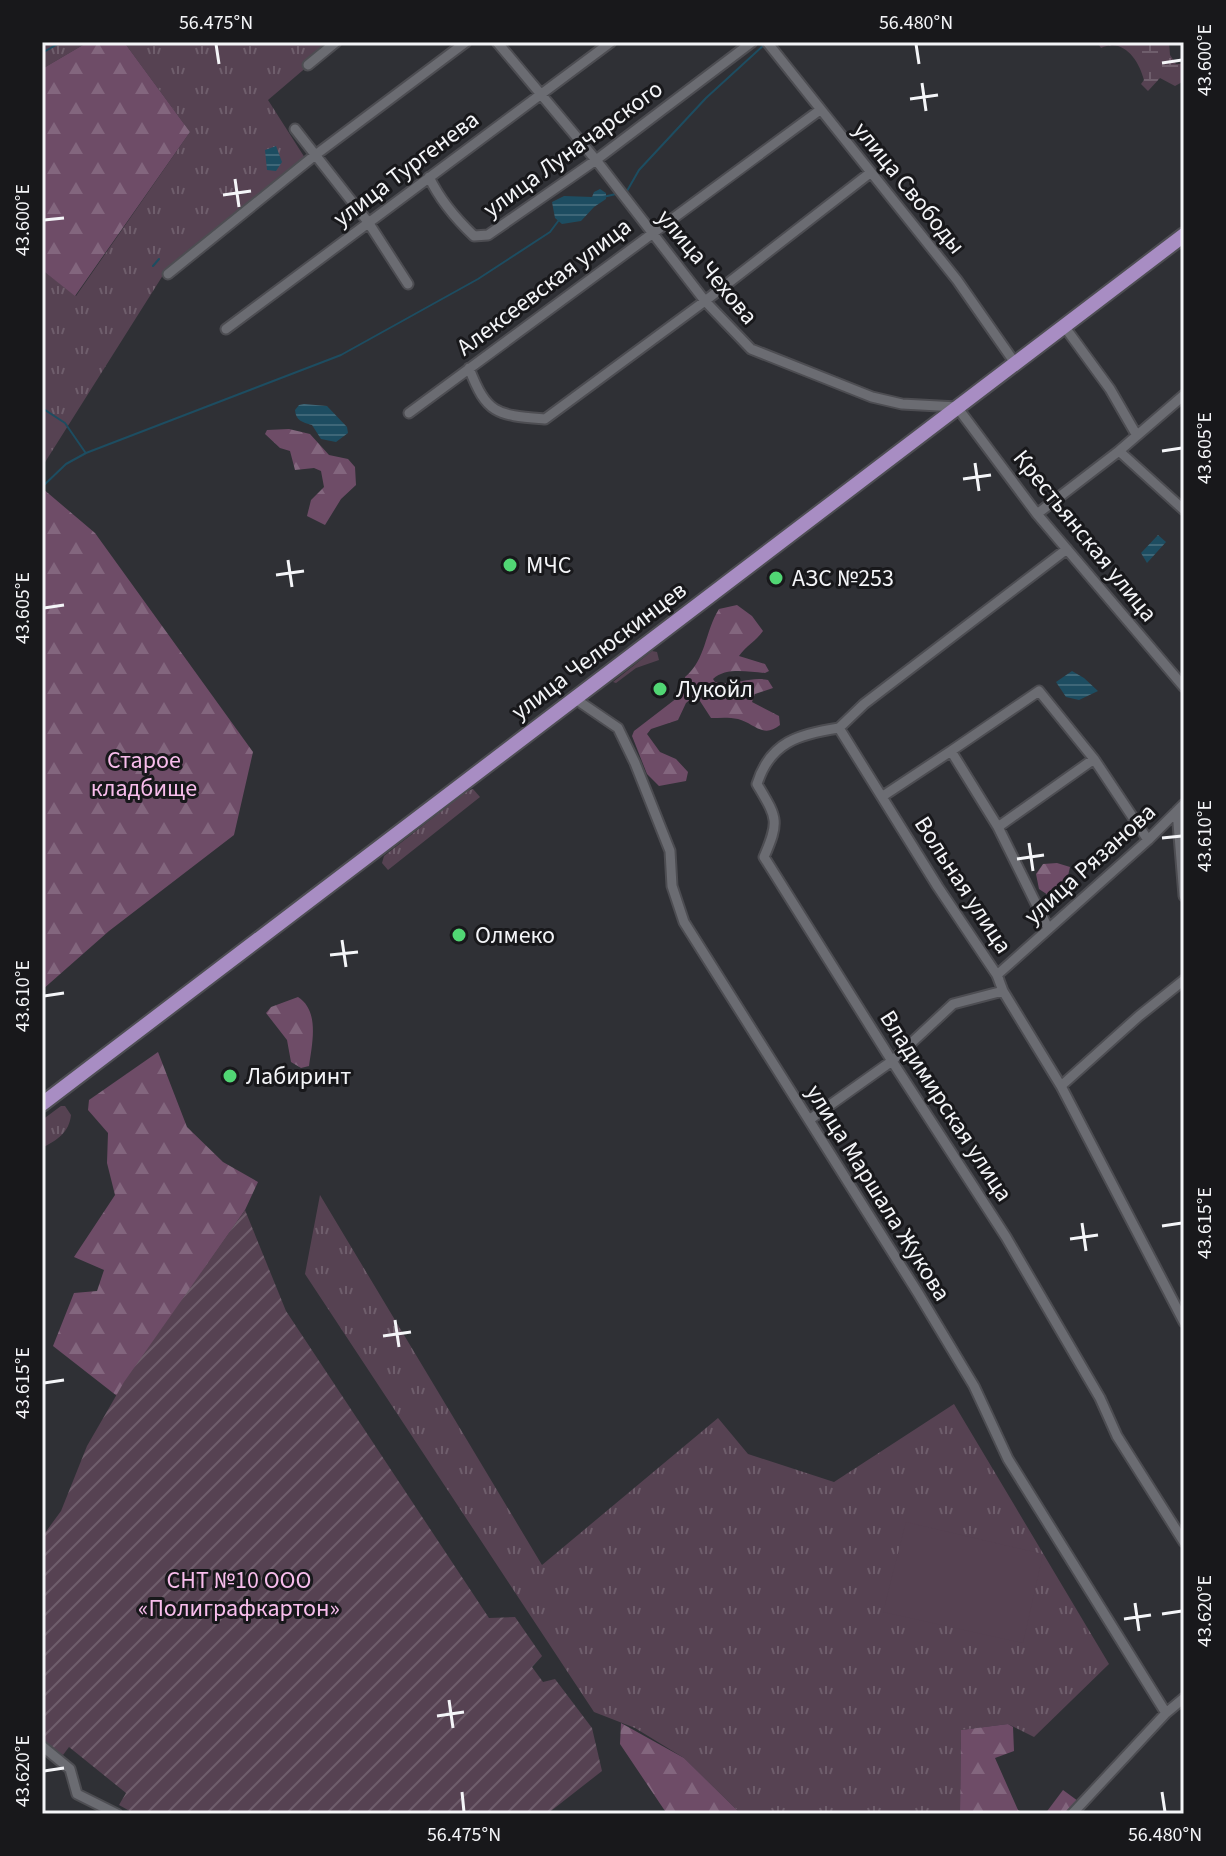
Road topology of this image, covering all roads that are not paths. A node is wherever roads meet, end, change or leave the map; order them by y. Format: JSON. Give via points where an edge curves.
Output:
{"nodes":[{"id":1,"x":336,"y":42,"type":"edge"},
{"id":2,"x":466,"y":42,"type":"edge"},
{"id":3,"x":497,"y":42,"type":"edge"},
{"id":4,"x":611,"y":42,"type":"edge"},
{"id":5,"x":752,"y":42,"type":"edge"},
{"id":6,"x":767,"y":42,"type":"edge"},
{"id":7,"x":308,"y":65,"type":"dead end"},
{"id":8,"x":540,"y":94,"type":"junction"},
{"id":9,"x":820,"y":110,"type":"junction"},
{"id":10,"x":295,"y":129,"type":"dead end"},
{"id":11,"x":314,"y":156,"type":"junction"},
{"id":12,"x":596,"y":160,"type":"junction"},
{"id":13,"x":870,"y":173,"type":"junction"},
{"id":14,"x":429,"y":177,"type":"junction"},
{"id":15,"x":368,"y":222,"type":"junction"},
{"id":16,"x":651,"y":233,"type":"junction"},
{"id":17,"x":1184,"y":235,"type":"edge"},
{"id":18,"x":168,"y":274,"type":"dead end"},
{"id":19,"x":408,"y":284,"type":"dead end"},
{"id":20,"x":705,"y":301,"type":"junction"},
{"id":21,"x":1064,"y":326,"type":"junction"},
{"id":22,"x":226,"y":329,"type":"dead end"},
{"id":23,"x":1015,"y":363,"type":"junction"},
{"id":24,"x":469,"y":368,"type":"junction"},
{"id":25,"x":1184,"y":395,"type":"edge"},
{"id":26,"x":957,"y":407,"type":"junction"},
{"id":27,"x":409,"y":413,"type":"dead end"},
{"id":28,"x":1136,"y":434,"type":"junction"},
{"id":29,"x":1119,"y":451,"type":"junction"},
{"id":30,"x":1184,"y":510,"type":"edge"},
{"id":31,"x":1037,"y":514,"type":"junction"},
{"id":32,"x":1067,"y":549,"type":"junction"},
{"id":33,"x":1184,"y":687,"type":"edge"},
{"id":34,"x":574,"y":698,"type":"junction"},
{"id":35,"x":839,"y":728,"type":"junction"},
{"id":36,"x":951,"y":751,"type":"junction"},
{"id":37,"x":1094,"y":759,"type":"junction"},
{"id":38,"x":883,"y":796,"type":"junction"},
{"id":39,"x":1181,"y":808,"type":"edge"},
{"id":40,"x":998,"y":827,"type":"junction"},
{"id":41,"x":1148,"y":840,"type":"junction"},
{"id":42,"x":1184,"y":896,"type":"edge"},
{"id":43,"x":1048,"y":928,"type":"junction"},
{"id":44,"x":997,"y":975,"type":"junction"},
{"id":45,"x":1184,"y":980,"type":"edge"},
{"id":46,"x":1003,"y":991,"type":"junction"},
{"id":47,"x":892,"y":1061,"type":"junction"},
{"id":48,"x":1061,"y":1086,"type":"junction"},
{"id":49,"x":42,"y":1104,"type":"edge"},
{"id":50,"x":809,"y":1120,"type":"junction"},
{"id":51,"x":1184,"y":1322,"type":"edge"},
{"id":52,"x":1184,"y":1542,"type":"edge"},
{"id":53,"x":1184,"y":1698,"type":"edge"},
{"id":54,"x":1166,"y":1713,"type":"junction"},
{"id":55,"x":42,"y":1746,"type":"edge"},
{"id":56,"x":117,"y":1814,"type":"edge"},
{"id":57,"x":1072,"y":1814,"type":"edge"}],
"edges":[{"from":1,"to":7,"type":"street"},
{"from":2,"to":11,"type":"street"},
{"from":3,"to":8,"type":"street","name":"улица Чехова"},
{"from":4,"to":8,"type":"street","name":"улица Тургенева"},
{"from":5,"to":12,"type":"street","name":"улица Луначарского"},
{"from":6,"to":9,"type":"street","name":"улица Свободы"},
{"from":8,"to":12,"type":"street","name":"улица Чехова"},
{"from":8,"to":14,"type":"street","name":"улица Тургенева"},
{"from":9,"to":13,"type":"street","name":"улица Свободы"},
{"from":9,"to":16,"type":"street","name":"Алексеевская улица"},
{"from":10,"to":11,"type":"street"},
{"from":11,"to":15,"type":"street"},
{"from":11,"to":18,"type":"street"},
{"from":12,"to":14,"type":"street","name":"улица Луначарского","via":[[480,237],[459,222]]},
{"from":12,"to":16,"type":"street","name":"улица Чехова"},
{"from":13,"to":20,"type":"street"},
{"from":13,"to":23,"type":"street","name":"улица Свободы","via":[[957,280]]},
{"from":14,"to":15,"type":"street","name":"улица Тургенева"},
{"from":15,"to":19,"type":"street"},
{"from":15,"to":22,"type":"street","name":"улица Тургенева"},
{"from":16,"to":20,"type":"street","name":"улица Чехова"},
{"from":16,"to":24,"type":"street","name":"Алексеевская улица"},
{"from":17,"to":21,"type":"main road","name":"улица Челюскинцев"},
{"from":20,"to":24,"type":"street","via":[[545,419],[504,415],[480,397]]},
{"from":20,"to":26,"type":"street","name":"улица Чехова","via":[[751,349],[872,397]]},
{"from":21,"to":23,"type":"main road","name":"улица Челюскинцев"},
{"from":21,"to":28,"type":"street"},
{"from":23,"to":26,"type":"main road","name":"улица Челюскинцев"},
{"from":24,"to":27,"type":"street","name":"Алексеевская улица"},
{"from":25,"to":28,"type":"street"},
{"from":26,"to":31,"type":"street","name":"Крестьянская улица"},
{"from":26,"to":34,"type":"main road","name":"улица Челюскинцев"},
{"from":28,"to":29,"type":"street"},
{"from":29,"to":30,"type":"street"},
{"from":29,"to":31,"type":"street"},
{"from":31,"to":32,"type":"street","name":"Крестьянская улица"},
{"from":32,"to":33,"type":"street","name":"Крестьянская улица"},
{"from":32,"to":35,"type":"street"},
{"from":34,"to":49,"type":"main road","name":"улица Челюскинцев"},
{"from":34,"to":50,"type":"street","name":"улица Маршала Жукова","via":[[618,728],[670,851],[672,886],[684,922]]},
{"from":35,"to":38,"type":"street","name":"Вольная улица"},
{"from":35,"to":47,"type":"street","name":"Владимирская улица","via":[[807,733],[763,763],[757,784],[776,829],[764,857]]},
{"from":36,"to":37,"type":"street","via":[[1039,691]]},
{"from":36,"to":38,"type":"street"},
{"from":36,"to":40,"type":"street"},
{"from":37,"to":40,"type":"street"},
{"from":37,"to":41,"type":"street"},
{"from":38,"to":44,"type":"street","name":"Вольная улица"},
{"from":39,"to":41,"type":"street","name":"улица Рязанова"},
{"from":39,"to":42,"type":"street"},
{"from":40,"to":43,"type":"street"},
{"from":41,"to":43,"type":"street","name":"улица Рязанова"},
{"from":43,"to":44,"type":"street","name":"улица Рязанова"},
{"from":44,"to":46,"type":"street"},
{"from":45,"to":48,"type":"street"},
{"from":46,"to":47,"type":"street","via":[[953,1004]]},
{"from":46,"to":48,"type":"street","name":"Вольная улица"},
{"from":47,"to":50,"type":"street"},
{"from":47,"to":52,"type":"street","name":"Владимирская улица","via":[[1006,1237],[1117,1436]]},
{"from":48,"to":51,"type":"street","name":"Вольная улица"},
{"from":50,"to":54,"type":"street","name":"улица Маршала Жукова","via":[[974,1386],[1008,1459]]},
{"from":53,"to":54,"type":"street"},
{"from":54,"to":57,"type":"street"},
{"from":55,"to":56,"type":"street","via":[[70,1769],[77,1794]]}]}
